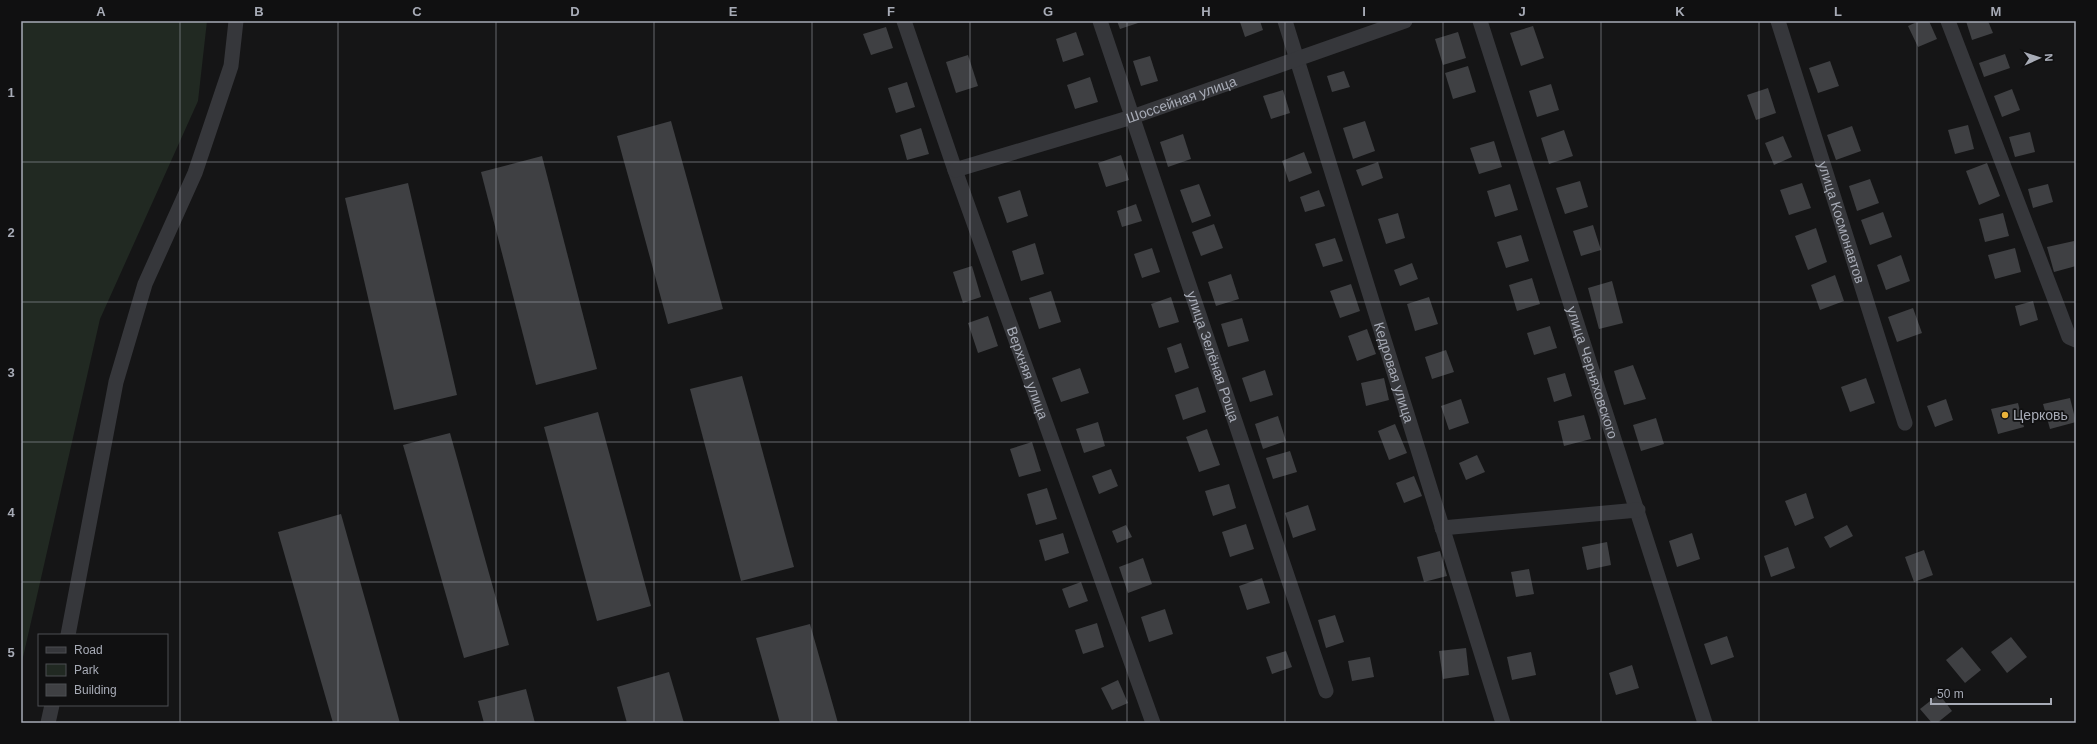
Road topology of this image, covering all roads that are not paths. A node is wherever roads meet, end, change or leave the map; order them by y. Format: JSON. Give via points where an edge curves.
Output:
{"nodes":[{"id":1,"x":236,"y":21,"type":"edge"},
{"id":2,"x":904,"y":21,"type":"edge"},
{"id":3,"x":1100,"y":21,"type":"edge"},
{"id":4,"x":1285,"y":21,"type":"edge"},
{"id":5,"x":1405,"y":21,"type":"edge"},
{"id":6,"x":1480,"y":21,"type":"edge"},
{"id":7,"x":1778,"y":21,"type":"edge"},
{"id":8,"x":1948,"y":21,"type":"edge"},
{"id":9,"x":1298,"y":59,"type":"junction"},
{"id":10,"x":1132,"y":117,"type":"junction"},
{"id":11,"x":955,"y":170,"type":"junction"},
{"id":12,"x":2076,"y":340,"type":"edge"},
{"id":13,"x":1905,"y":423,"type":"dead end"},
{"id":14,"x":1638,"y":510,"type":"junction"},
{"id":15,"x":1442,"y":528,"type":"junction"},
{"id":16,"x":68,"y":634,"type":"edge"},
{"id":17,"x":1326,"y":691,"type":"dead end"},
{"id":18,"x":52,"y":706,"type":"edge"},
{"id":19,"x":48,"y":723,"type":"edge"},
{"id":20,"x":1153,"y":723,"type":"edge"},
{"id":21,"x":1504,"y":723,"type":"edge"},
{"id":22,"x":1705,"y":723,"type":"edge"}],
"edges":[{"from":1,"to":16,"type":"street","via":[[231,66],[195,173],[145,284],[116,382]]},
{"from":2,"to":11,"type":"street","name":"Верхняя улица"},
{"from":3,"to":10,"type":"street","name":"улица Зелёная Роща"},
{"from":4,"to":9,"type":"street","name":"Кедровая улица"},
{"from":5,"to":9,"type":"street","name":"Шоссейная улица"},
{"from":6,"to":14,"type":"street","name":"улица Черняховского"},
{"from":7,"to":13,"type":"street","name":"улица Космонавтов"},
{"from":8,"to":12,"type":"street","via":[[2069,336]]},
{"from":9,"to":10,"type":"street","name":"Шоссейная улица"},
{"from":9,"to":15,"type":"street","name":"Кедровая улица"},
{"from":10,"to":11,"type":"street","name":"Шоссейная улица"},
{"from":10,"to":17,"type":"street","name":"улица Зелёная Роща"},
{"from":11,"to":20,"type":"street","name":"Верхняя улица"},
{"from":14,"to":15,"type":"street"},
{"from":14,"to":22,"type":"street","name":"улица Черняховского"},
{"from":15,"to":21,"type":"street","name":"Кедровая улица"},
{"from":18,"to":19,"type":"street"}]}
